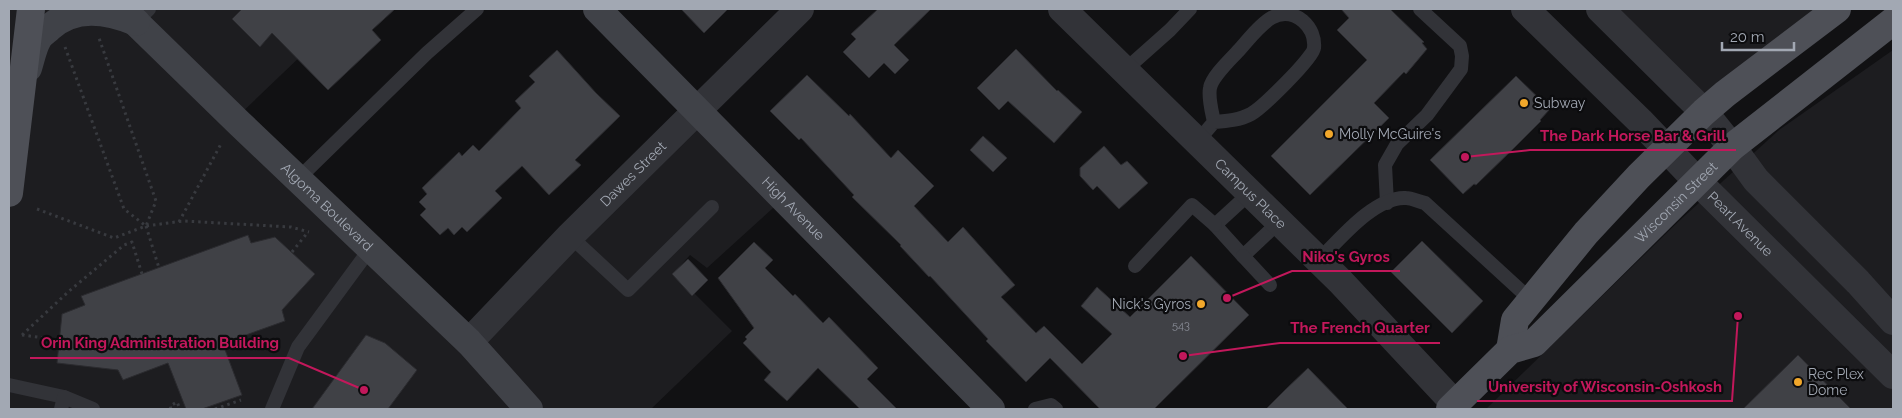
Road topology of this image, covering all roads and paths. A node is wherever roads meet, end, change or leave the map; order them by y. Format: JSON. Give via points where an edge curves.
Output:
{"nodes":[{"id":1,"x":31,"y":9,"type":"edge"},
{"id":2,"x":477,"y":9,"type":"edge"},
{"id":3,"x":596,"y":9,"type":"edge"},
{"id":4,"x":800,"y":9,"type":"edge"},
{"id":5,"x":1062,"y":9,"type":"edge"},
{"id":6,"x":1190,"y":9,"type":"edge"},
{"id":7,"x":1420,"y":9,"type":"edge"},
{"id":8,"x":1525,"y":9,"type":"edge"},
{"id":9,"x":1600,"y":9,"type":"edge"},
{"id":10,"x":1837,"y":9,"type":"edge"},
{"id":11,"x":136,"y":13,"type":"edge"},
{"id":12,"x":1893,"y":21,"type":"edge"},
{"id":13,"x":96,"y":30,"type":"dead end"},
{"id":14,"x":63,"y":42,"type":"dead end"},
{"id":15,"x":1125,"y":70,"type":"junction"},
{"id":16,"x":21,"y":88,"type":"junction"},
{"id":17,"x":696,"y":111,"type":"junction"},
{"id":18,"x":1704,"y":112,"type":"junction"},
{"id":19,"x":239,"y":123,"type":"junction"},
{"id":20,"x":1205,"y":132,"type":"junction"},
{"id":21,"x":1732,"y":147,"type":"junction"},
{"id":22,"x":1666,"y":149,"type":"junction"},
{"id":23,"x":298,"y":180,"type":"junction"},
{"id":24,"x":1697,"y":180,"type":"junction"},
{"id":25,"x":9,"y":193,"type":"edge"},
{"id":26,"x":1250,"y":193,"type":"junction"},
{"id":27,"x":1387,"y":203,"type":"junction"},
{"id":28,"x":712,"y":207,"type":"dead end"},
{"id":29,"x":37,"y":209,"type":"dead end"},
{"id":30,"x":179,"y":222,"type":"junction"},
{"id":31,"x":1280,"y":222,"type":"junction"},
{"id":32,"x":1215,"y":225,"type":"junction"},
{"id":33,"x":146,"y":226,"type":"junction"},
{"id":34,"x":312,"y":228,"type":"dead end"},
{"id":35,"x":308,"y":232,"type":"junction"},
{"id":36,"x":570,"y":236,"type":"junction"},
{"id":37,"x":370,"y":249,"type":"junction"},
{"id":38,"x":292,"y":252,"type":"dead end"},
{"id":39,"x":1243,"y":256,"type":"junction"},
{"id":40,"x":1319,"y":260,"type":"junction"},
{"id":41,"x":1135,"y":266,"type":"dead end"},
{"id":42,"x":159,"y":268,"type":"dead end"},
{"id":43,"x":142,"y":274,"type":"dead end"},
{"id":44,"x":1270,"y":285,"type":"dead end"},
{"id":45,"x":1531,"y":300,"type":"junction"},
{"id":46,"x":1893,"y":321,"type":"edge"},
{"id":47,"x":60,"y":340,"type":"dead end"},
{"id":48,"x":469,"y":342,"type":"junction"},
{"id":49,"x":1510,"y":350,"type":"junction"},
{"id":50,"x":1893,"y":374,"type":"edge"},
{"id":51,"x":9,"y":385,"type":"edge"},
{"id":52,"x":241,"y":400,"type":"dead end"},
{"id":53,"x":63,"y":403,"type":"edge"},
{"id":54,"x":1453,"y":407,"type":"edge"},
{"id":55,"x":214,"y":408,"type":"edge"},
{"id":56,"x":93,"y":409,"type":"edge"},
{"id":57,"x":171,"y":409,"type":"edge"},
{"id":58,"x":180,"y":409,"type":"edge"},
{"id":59,"x":272,"y":409,"type":"edge"},
{"id":60,"x":529,"y":409,"type":"edge"},
{"id":61,"x":991,"y":409,"type":"edge"},
{"id":62,"x":1035,"y":409,"type":"edge"},
{"id":63,"x":1056,"y":409,"type":"edge"}],
"edges":[{"from":1,"to":16,"type":"main road"},
{"from":2,"to":23,"type":"lane","via":[[427,53]]},
{"from":3,"to":17,"type":"main road","name":"High Avenue"},
{"from":4,"to":17,"type":"street","name":"Dawes Street"},
{"from":5,"to":15,"type":"street","name":"Campus Place"},
{"from":6,"to":15,"type":"lane"},
{"from":7,"to":27,"type":"lane","via":[[1460,46],[1461,69],[1427,115],[1397,144],[1385,165]]},
{"from":8,"to":22,"type":"street","name":"Pearl Avenue"},
{"from":9,"to":18,"type":"street"},
{"from":10,"to":18,"type":"main road"},
{"from":11,"to":16,"type":"main road","via":[[120,16],[93,10],[66,16],[55,23],[38,38]]},
{"from":11,"to":19,"type":"main road","name":"Algoma Boulevard"},
{"from":12,"to":21,"type":"main road","name":"Wisconsin Street"},
{"from":13,"to":33,"type":"path","via":[[156,202]]},
{"from":14,"to":33,"type":"path","via":[[124,209]]},
{"from":15,"to":20,"type":"street","name":"Campus Place"},
{"from":16,"to":25,"type":"main road"},
{"from":17,"to":36,"type":"street","name":"Dawes Street"},
{"from":17,"to":61,"type":"main road","name":"High Avenue"},
{"from":18,"to":21,"type":"street"},
{"from":18,"to":22,"type":"main road"},
{"from":19,"to":23,"type":"main road","name":"Algoma Boulevard"},
{"from":19,"to":30,"type":"path","via":[[222,142]]},
{"from":20,"to":20,"type":"lane","via":[[1252,114],[1306,62],[1314,50],[1313,34],[1305,22],[1294,14],[1282,12],[1272,16],[1248,40],[1213,79]]},
{"from":20,"to":26,"type":"street","name":"Campus Place"},
{"from":21,"to":24,"type":"main road","name":"Wisconsin Street"},
{"from":21,"to":46,"type":"street","via":[[1756,180]]},
{"from":22,"to":24,"type":"street","name":"Pearl Avenue"},
{"from":22,"to":45,"type":"main road","via":[[1586,233]]},
{"from":23,"to":37,"type":"main road","name":"Algoma Boulevard"},
{"from":24,"to":49,"type":"main road","name":"Wisconsin Street","via":[[1534,343]]},
{"from":24,"to":50,"type":"street","name":"Pearl Avenue"},
{"from":26,"to":31,"type":"street","name":"Campus Place"},
{"from":26,"to":32,"type":"lane"},
{"from":27,"to":40,"type":"lane","via":[[1369,211]]},
{"from":27,"to":45,"type":"lane","via":[[1406,198],[1425,203]]},
{"from":28,"to":36,"type":"lane","via":[[628,290]]},
{"from":29,"to":33,"type":"path","via":[[114,238]]},
{"from":30,"to":33,"type":"path"},
{"from":30,"to":35,"type":"path","via":[[291,228]]},
{"from":31,"to":39,"type":"lane"},
{"from":31,"to":40,"type":"street","name":"Campus Place"},
{"from":32,"to":39,"type":"lane"},
{"from":32,"to":41,"type":"lane","via":[[1192,205]]},
{"from":33,"to":42,"type":"path"},
{"from":34,"to":35,"type":"path"},
{"from":35,"to":38,"type":"path"},
{"from":36,"to":48,"type":"street","name":"Dawes Street"},
{"from":37,"to":48,"type":"main road","name":"Algoma Boulevard"},
{"from":37,"to":59,"type":"lane","via":[[298,347]]},
{"from":39,"to":44,"type":"lane"},
{"from":40,"to":54,"type":"street","name":"Campus Place"},
{"from":43,"to":47,"type":"path","via":[[132,242],[124,245],[22,335]]},
{"from":45,"to":49,"type":"main road","via":[[1515,320]]},
{"from":48,"to":60,"type":"main road","name":"Algoma Boulevard"},
{"from":49,"to":54,"type":"main road","name":"Wisconsin Street"},
{"from":51,"to":53,"type":"lane"},
{"from":52,"to":55,"type":"path"},
{"from":53,"to":56,"type":"lane"},
{"from":57,"to":58,"type":"path","via":[[170,406],[177,402]]},
{"from":62,"to":63,"type":"lane","via":[[1051,405]]}]}
